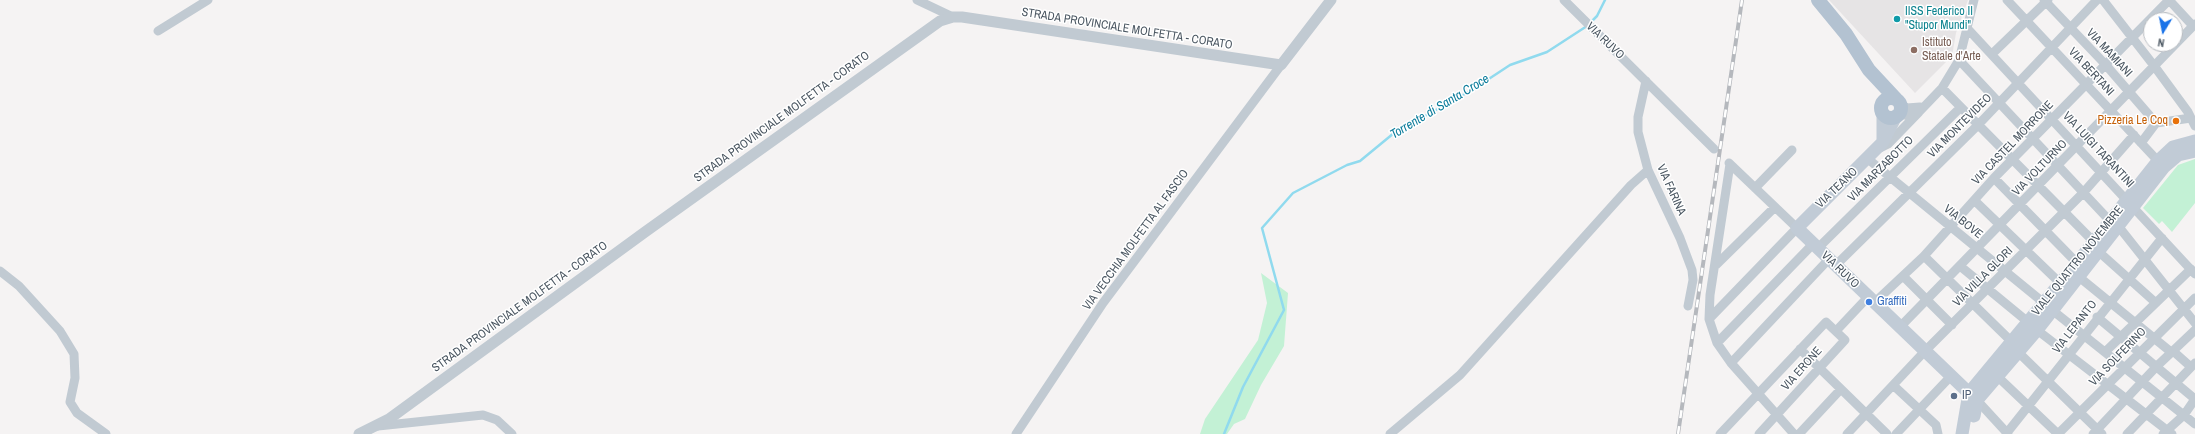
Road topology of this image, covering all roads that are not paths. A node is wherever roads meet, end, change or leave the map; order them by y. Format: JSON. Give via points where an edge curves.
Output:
{"nodes":[{"id":1,"x":208,"y":0,"type":"edge"},
{"id":2,"x":917,"y":0,"type":"edge"},
{"id":3,"x":1331,"y":0,"type":"edge"},
{"id":4,"x":1564,"y":0,"type":"edge"},
{"id":5,"x":1818,"y":0,"type":"edge"},
{"id":6,"x":1974,"y":0,"type":"edge"},
{"id":7,"x":2007,"y":0,"type":"edge"},
{"id":8,"x":2097,"y":0,"type":"edge"},
{"id":9,"x":2103,"y":0,"type":"edge"},
{"id":10,"x":2169,"y":0,"type":"edge"},
{"id":11,"x":2046,"y":1,"type":"edge"},
{"id":12,"x":1571,"y":7,"type":"edge"},
{"id":13,"x":953,"y":17,"type":"junction"},
{"id":14,"x":2026,"y":21,"type":"junction"},
{"id":15,"x":2194,"y":25,"type":"edge"},
{"id":16,"x":1966,"y":27,"type":"junction"},
{"id":17,"x":2070,"y":28,"type":"junction"},
{"id":18,"x":158,"y":31,"type":"dead end"},
{"id":19,"x":2132,"y":37,"type":"junction"},
{"id":20,"x":2051,"y":48,"type":"junction"},
{"id":21,"x":1992,"y":54,"type":"junction"},
{"id":22,"x":1959,"y":60,"type":"junction"},
{"id":23,"x":2105,"y":64,"type":"junction"},
{"id":24,"x":1281,"y":65,"type":"junction"},
{"id":25,"x":2155,"y":66,"type":"junction"},
{"id":26,"x":1646,"y":81,"type":"junction"},
{"id":27,"x":2018,"y":82,"type":"junction"},
{"id":28,"x":2086,"y":85,"type":"junction"},
{"id":29,"x":1942,"y":88,"type":"junction"},
{"id":30,"x":2129,"y":92,"type":"junction"},
{"id":31,"x":1999,"y":103,"type":"junction"},
{"id":32,"x":1924,"y":107,"type":"junction"},
{"id":33,"x":1960,"y":108,"type":"junction"},
{"id":34,"x":1892,"y":109,"type":"junction"},
{"id":35,"x":2111,"y":111,"type":"junction"},
{"id":36,"x":2053,"y":119,"type":"junction"},
{"id":37,"x":2156,"y":122,"type":"junction"},
{"id":38,"x":2193,"y":122,"type":"edge"},
{"id":39,"x":1978,"y":125,"type":"junction"},
{"id":40,"x":2134,"y":135,"type":"junction"},
{"id":41,"x":2034,"y":140,"type":"junction"},
{"id":42,"x":2195,"y":141,"type":"edge"},
{"id":43,"x":2141,"y":143,"type":"junction"},
{"id":44,"x":1880,"y":146,"type":"junction"},
{"id":45,"x":2078,"y":146,"type":"junction"},
{"id":46,"x":1714,"y":149,"type":"dead end"},
{"id":47,"x":1792,"y":150,"type":"dead end"},
{"id":48,"x":2195,"y":151,"type":"edge"},
{"id":49,"x":1868,"y":159,"type":"junction"},
{"id":50,"x":2012,"y":160,"type":"junction"},
{"id":51,"x":2158,"y":161,"type":"junction"},
{"id":52,"x":2058,"y":166,"type":"junction"},
{"id":53,"x":1648,"y":170,"type":"junction"},
{"id":54,"x":2102,"y":172,"type":"junction"},
{"id":55,"x":1890,"y":177,"type":"junction"},
{"id":56,"x":1994,"y":178,"type":"junction"},
{"id":57,"x":2038,"y":185,"type":"junction"},
{"id":58,"x":1755,"y":188,"type":"junction"},
{"id":59,"x":2083,"y":193,"type":"junction"},
{"id":60,"x":1910,"y":194,"type":"junction"},
{"id":61,"x":1974,"y":200,"type":"junction"},
{"id":62,"x":2131,"y":203,"type":"junction"},
{"id":63,"x":2020,"y":204,"type":"junction"},
{"id":64,"x":1775,"y":207,"type":"junction"},
{"id":65,"x":2064,"y":212,"type":"junction"},
{"id":66,"x":2114,"y":224,"type":"junction"},
{"id":67,"x":2000,"y":225,"type":"junction"},
{"id":68,"x":1949,"y":227,"type":"junction"},
{"id":69,"x":1797,"y":228,"type":"junction"},
{"id":70,"x":2045,"y":230,"type":"junction"},
{"id":71,"x":2162,"y":238,"type":"junction"},
{"id":72,"x":1815,"y":246,"type":"junction"},
{"id":73,"x":2096,"y":247,"type":"junction"},
{"id":74,"x":1977,"y":249,"type":"junction"},
{"id":75,"x":2026,"y":250,"type":"junction"},
{"id":76,"x":1924,"y":256,"type":"junction"},
{"id":77,"x":2145,"y":258,"type":"junction"},
{"id":78,"x":1832,"y":262,"type":"junction"},
{"id":79,"x":2077,"y":263,"type":"junction"},
{"id":80,"x":1716,"y":265,"type":"junction"},
{"id":81,"x":1960,"y":266,"type":"junction"},
{"id":82,"x":0,"y":271,"type":"edge"},
{"id":83,"x":2193,"y":271,"type":"edge"},
{"id":84,"x":2005,"y":272,"type":"junction"},
{"id":85,"x":1903,"y":276,"type":"junction"},
{"id":86,"x":2079,"y":277,"type":"junction"},
{"id":87,"x":1948,"y":279,"type":"junction"},
{"id":88,"x":2128,"y":279,"type":"junction"},
{"id":89,"x":2060,"y":283,"type":"junction"},
{"id":90,"x":1988,"y":289,"type":"junction"},
{"id":91,"x":2169,"y":290,"type":"junction"},
{"id":92,"x":2195,"y":298,"type":"edge"},
{"id":93,"x":1872,"y":299,"type":"junction"},
{"id":94,"x":1927,"y":300,"type":"junction"},
{"id":95,"x":2111,"y":301,"type":"junction"},
{"id":96,"x":2156,"y":303,"type":"junction"},
{"id":97,"x":1973,"y":304,"type":"junction"},
{"id":98,"x":1688,"y":306,"type":"dead end"},
{"id":99,"x":2048,"y":306,"type":"junction"},
{"id":100,"x":2184,"y":309,"type":"junction"},
{"id":101,"x":2097,"y":318,"type":"junction"},
{"id":102,"x":1708,"y":320,"type":"junction"},
{"id":103,"x":2136,"y":322,"type":"junction"},
{"id":104,"x":2195,"y":323,"type":"edge"},
{"id":105,"x":1952,"y":325,"type":"junction"},
{"id":106,"x":2032,"y":326,"type":"junction"},
{"id":107,"x":1900,"y":327,"type":"junction"},
{"id":108,"x":2195,"y":330,"type":"edge"},
{"id":109,"x":1836,"y":331,"type":"junction"},
{"id":110,"x":2084,"y":334,"type":"junction"},
{"id":111,"x":2121,"y":337,"type":"junction"},
{"id":112,"x":2155,"y":337,"type":"junction"},
{"id":113,"x":2011,"y":341,"type":"junction"},
{"id":114,"x":1717,"y":343,"type":"junction"},
{"id":115,"x":1800,"y":349,"type":"junction"},
{"id":116,"x":1925,"y":351,"type":"junction"},
{"id":117,"x":2172,"y":351,"type":"junction"},
{"id":118,"x":2018,"y":352,"type":"junction"},
{"id":119,"x":2105,"y":352,"type":"junction"},
{"id":120,"x":2140,"y":352,"type":"junction"},
{"id":121,"x":2070,"y":353,"type":"junction"},
{"id":122,"x":1731,"y":363,"type":"junction"},
{"id":123,"x":2193,"y":365,"type":"edge"},
{"id":124,"x":2157,"y":366,"type":"junction"},
{"id":125,"x":2125,"y":367,"type":"junction"},
{"id":126,"x":1819,"y":368,"type":"junction"},
{"id":127,"x":1951,"y":376,"type":"junction"},
{"id":128,"x":1998,"y":377,"type":"junction"},
{"id":129,"x":2142,"y":381,"type":"junction"},
{"id":130,"x":2048,"y":382,"type":"junction"},
{"id":131,"x":2176,"y":382,"type":"junction"},
{"id":132,"x":2108,"y":384,"type":"junction"},
{"id":133,"x":1893,"y":385,"type":"junction"},
{"id":134,"x":1840,"y":389,"type":"junction"},
{"id":135,"x":1758,"y":394,"type":"junction"},
{"id":136,"x":1973,"y":396,"type":"junction"},
{"id":137,"x":2161,"y":397,"type":"junction"},
{"id":138,"x":2126,"y":399,"type":"junction"},
{"id":139,"x":2195,"y":399,"type":"edge"},
{"id":140,"x":2028,"y":406,"type":"junction"},
{"id":141,"x":1920,"y":409,"type":"junction"},
{"id":142,"x":2080,"y":413,"type":"junction"},
{"id":143,"x":2146,"y":413,"type":"junction"},
{"id":144,"x":1866,"y":414,"type":"junction"},
{"id":145,"x":2184,"y":414,"type":"junction"},
{"id":146,"x":1778,"y":415,"type":"junction"},
{"id":147,"x":2195,"y":424,"type":"edge"},
{"id":148,"x":376,"y":426,"type":"junction"},
{"id":149,"x":1937,"y":429,"type":"edge"},
{"id":150,"x":2007,"y":433,"type":"edge"},
{"id":151,"x":2097,"y":433,"type":"edge"},
{"id":152,"x":2167,"y":433,"type":"edge"},
{"id":153,"x":106,"y":434,"type":"edge"},
{"id":154,"x":359,"y":434,"type":"edge"},
{"id":155,"x":512,"y":434,"type":"edge"},
{"id":156,"x":1016,"y":434,"type":"edge"},
{"id":157,"x":1390,"y":434,"type":"edge"},
{"id":158,"x":1720,"y":434,"type":"edge"},
{"id":159,"x":1759,"y":434,"type":"edge"},
{"id":160,"x":1794,"y":434,"type":"edge"},
{"id":161,"x":1799,"y":434,"type":"edge"},
{"id":162,"x":1847,"y":434,"type":"edge"},
{"id":163,"x":1887,"y":434,"type":"edge"},
{"id":164,"x":1896,"y":434,"type":"edge"},
{"id":165,"x":1962,"y":434,"type":"edge"},
{"id":166,"x":1971,"y":434,"type":"edge"},
{"id":167,"x":2058,"y":434,"type":"edge"},
{"id":168,"x":2127,"y":434,"type":"edge"}],
"edges":[{"from":1,"to":18,"type":"street"},
{"from":2,"to":13,"type":"street"},
{"from":3,"to":24,"type":"street"},
{"from":4,"to":12,"type":"street","name":"VIA RUVO"},
{"from":5,"to":34,"type":"main road","via":[[1846,34]]},
{"from":6,"to":16,"type":"street","name":"VIA TEANO"},
{"from":7,"to":14,"type":"street","name":"VIA BERTANI"},
{"from":8,"to":17,"type":"street","name":"VIA MONTEVIDEO"},
{"from":9,"to":19,"type":"street"},
{"from":10,"to":15,"type":"street"},
{"from":10,"to":19,"type":"street","name":"VIA CASTEL MORRONE"},
{"from":11,"to":14,"type":"street"},
{"from":11,"to":17,"type":"street","name":"VIA MAMIANI"},
{"from":12,"to":26,"type":"street","name":"VIA RUVO"},
{"from":13,"to":24,"type":"street","name":"STRADA PROVINCIALE MOLFETTA - CORATO"},
{"from":13,"to":148,"type":"street","name":"STRADA PROVINCIALE MOLFETTA - CORATO","via":[[940,21],[928,29],[389,420]]},
{"from":14,"to":20,"type":"street","name":"VIA BERTANI"},
{"from":14,"to":21,"type":"street"},
{"from":15,"to":25,"type":"street","name":"VIA VOLTURNO"},
{"from":16,"to":21,"type":"street","name":"VIA LUIGI TARANTINI"},
{"from":16,"to":22,"type":"street","name":"VIA TEANO"},
{"from":17,"to":20,"type":"street","name":"VIA MONTEVIDEO"},
{"from":17,"to":23,"type":"street","name":"VIA MAMIANI"},
{"from":19,"to":23,"type":"street","name":"VIA CASTEL MORRONE"},
{"from":19,"to":25,"type":"street"},
{"from":20,"to":27,"type":"street","name":"VIA MONTEVIDEO"},
{"from":20,"to":28,"type":"street","name":"VIA BERTANI"},
{"from":21,"to":27,"type":"street","name":"VIA LUIGI TARANTINI"},
{"from":22,"to":29,"type":"street","name":"VIA TEANO"},
{"from":22,"to":31,"type":"street"},
{"from":23,"to":28,"type":"street","name":"VIA CASTEL MORRONE"},
{"from":23,"to":30,"type":"street","name":"VIA MAMIANI"},
{"from":24,"to":156,"type":"street","name":"VIA VECCHIA MOLFETTA AL FASCIO","via":[[1103,304]]},
{"from":25,"to":30,"type":"street","name":"VIA VOLTURNO"},
{"from":25,"to":38,"type":"street"},
{"from":26,"to":46,"type":"street","name":"VIA RUVO"},
{"from":26,"to":53,"type":"street","name":"VIA FARINA","via":[[1638,117],[1638,132]]},
{"from":27,"to":31,"type":"street","name":"VIA MONTEVIDEO"},
{"from":27,"to":36,"type":"street","name":"VIA LUIGI TARANTINI"},
{"from":28,"to":35,"type":"street","name":"VIA BERTANI"},
{"from":28,"to":36,"type":"street","name":"VIA CASTEL MORRONE"},
{"from":29,"to":32,"type":"street","name":"VIA TEANO"},
{"from":29,"to":33,"type":"street"},
{"from":30,"to":35,"type":"street","name":"VIA VOLTURNO"},
{"from":30,"to":37,"type":"street","name":"VIA MAMIANI"},
{"from":31,"to":39,"type":"street","name":"VIA MONTEVIDEO"},
{"from":31,"to":41,"type":"street"},
{"from":32,"to":34,"type":"street","via":[[1910,115]]},
{"from":32,"to":44,"type":"street","name":"VIA TEANO","via":[[1888,144]]},
{"from":33,"to":39,"type":"street"},
{"from":33,"to":55,"type":"street","name":"VIA MARZABOTTO"},
{"from":34,"to":44,"type":"main road"},
{"from":35,"to":40,"type":"street","name":"VIA BERTANI"},
{"from":35,"to":45,"type":"street","name":"VIA VOLTURNO"},
{"from":36,"to":41,"type":"street","name":"VIA CASTEL MORRONE"},
{"from":36,"to":45,"type":"street","name":"VIA LUIGI TARANTINI"},
{"from":37,"to":38,"type":"street"},
{"from":37,"to":43,"type":"street"},
{"from":39,"to":50,"type":"street"},
{"from":39,"to":60,"type":"street","name":"VIA MONTEVIDEO"},
{"from":40,"to":43,"type":"street","name":"VIA BERTANI"},
{"from":40,"to":54,"type":"street","name":"VIA VILLA GLORI"},
{"from":41,"to":50,"type":"street","name":"VIA CASTEL MORRONE"},
{"from":41,"to":52,"type":"street"},
{"from":42,"to":51,"type":"main road","name":"VIALE QUATTRO NOVEMBRE","via":[[2173,147]]},
{"from":43,"to":51,"type":"street","name":"VIA BERTANI"},
{"from":44,"to":49,"type":"main road","name":"VIA TEANO"},
{"from":45,"to":52,"type":"street","name":"VIA VOLTURNO"},
{"from":45,"to":54,"type":"street","name":"VIA LUIGI TARANTINI"},
{"from":47,"to":58,"type":"street"},
{"from":48,"to":62,"type":"main road","name":"VIALE QUATTRO NOVEMBRE","via":[[2178,155]]},
{"from":49,"to":55,"type":"street","name":"VIA BOVE"},
{"from":49,"to":69,"type":"main road","name":"VIA TEANO"},
{"from":50,"to":56,"type":"street","name":"VIA CASTEL MORRONE"},
{"from":50,"to":57,"type":"street"},
{"from":51,"to":62,"type":"main road","name":"VIALE QUATTRO NOVEMBRE"},
{"from":52,"to":57,"type":"street","name":"VIA VOLTURNO"},
{"from":52,"to":59,"type":"street"},
{"from":53,"to":98,"type":"street","name":"VIA FARINA","via":[[1692,270],[1693,280]]},
{"from":53,"to":157,"type":"street","via":[[1631,185],[1460,375]]},
{"from":54,"to":59,"type":"street","name":"VIA VILLA GLORI"},
{"from":54,"to":62,"type":"street","name":"VIA LUIGI TARANTINI"},
{"from":55,"to":60,"type":"street","name":"VIA BOVE"},
{"from":55,"to":72,"type":"street","name":"VIA MARZABOTTO"},
{"from":56,"to":61,"type":"street","name":"VIA CASTEL MORRONE"},
{"from":56,"to":63,"type":"street"},
{"from":57,"to":63,"type":"street","name":"VIA VOLTURNO"},
{"from":57,"to":65,"type":"street"},
{"from":58,"to":64,"type":"street","name":"VIA RUVO"},
{"from":58,"to":80,"type":"street","name":"VIA RUVO","via":[[1730,164]]},
{"from":59,"to":65,"type":"street","name":"VIA VILLA GLORI"},
{"from":59,"to":66,"type":"street"},
{"from":60,"to":68,"type":"street","name":"VIA BOVE"},
{"from":60,"to":78,"type":"street","name":"VIA MONTEVIDEO"},
{"from":61,"to":67,"type":"street"},
{"from":61,"to":68,"type":"street","name":"VIA CASTEL MORRONE"},
{"from":62,"to":66,"type":"main road","name":"VIALE QUATTRO NOVEMBRE"},
{"from":62,"to":71,"type":"street","name":"VIA LUIGI TARANTINI"},
{"from":63,"to":67,"type":"street","name":"VIA VOLTURNO"},
{"from":63,"to":70,"type":"street"},
{"from":64,"to":69,"type":"street","name":"VIA RUVO"},
{"from":64,"to":80,"type":"street"},
{"from":65,"to":70,"type":"street","name":"VIA VILLA GLORI"},
{"from":65,"to":73,"type":"street"},
{"from":66,"to":73,"type":"main road","name":"VIALE QUATTRO NOVEMBRE"},
{"from":66,"to":77,"type":"street"},
{"from":67,"to":74,"type":"street","name":"VIA VOLTURNO"},
{"from":67,"to":75,"type":"street"},
{"from":68,"to":74,"type":"street","name":"VIA BOVE"},
{"from":68,"to":76,"type":"street","name":"VIA CASTEL MORRONE"},
{"from":69,"to":72,"type":"main road","name":"VIA RUVO"},
{"from":69,"to":102,"type":"street"},
{"from":70,"to":75,"type":"street","name":"VIA VILLA GLORI"},
{"from":70,"to":79,"type":"street"},
{"from":71,"to":77,"type":"street","name":"VIA LEPANTO"},
{"from":71,"to":83,"type":"street","name":"VIA LUIGI TARANTINI"},
{"from":72,"to":78,"type":"main road","name":"VIA RUVO"},
{"from":72,"to":114,"type":"street","name":"VIA MARZABOTTO"},
{"from":73,"to":79,"type":"main road","name":"VIALE QUATTRO NOVEMBRE"},
{"from":73,"to":86,"type":"main road","name":"VIALE QUATTRO NOVEMBRE"},
{"from":73,"to":88,"type":"street"},
{"from":74,"to":81,"type":"street","name":"VIA VOLTURNO"},
{"from":74,"to":84,"type":"street","name":"VIA BOVE"},
{"from":75,"to":84,"type":"street","name":"VIA VILLA GLORI"},
{"from":75,"to":89,"type":"street"},
{"from":76,"to":85,"type":"street","name":"VIA CASTEL MORRONE"},
{"from":76,"to":87,"type":"street"},
{"from":77,"to":88,"type":"street","name":"VIA LEPANTO"},
{"from":77,"to":91,"type":"street"},
{"from":78,"to":93,"type":"main road","name":"VIA RUVO"},
{"from":78,"to":122,"type":"street","name":"VIA MONTEVIDEO"},
{"from":79,"to":89,"type":"main road","name":"VIALE QUATTRO NOVEMBRE"},
{"from":80,"to":102,"type":"street"},
{"from":81,"to":87,"type":"street","name":"VIA VOLTURNO"},
{"from":81,"to":90,"type":"street"},
{"from":82,"to":153,"type":"street","via":[[19,286],[60,332],[74,354],[75,378],[70,402],[77,414]]},
{"from":83,"to":91,"type":"street"},
{"from":84,"to":90,"type":"street","name":"VIA VILLA GLORI"},
{"from":84,"to":99,"type":"street","name":"VIA BOVE"},
{"from":85,"to":93,"type":"street","name":"VIA CASTEL MORRONE"},
{"from":85,"to":94,"type":"street"},
{"from":86,"to":95,"type":"street"},
{"from":86,"to":99,"type":"main road","name":"VIALE QUATTRO NOVEMBRE"},
{"from":87,"to":94,"type":"street","name":"VIA VOLTURNO"},
{"from":87,"to":97,"type":"street"},
{"from":88,"to":95,"type":"street","name":"VIA LEPANTO"},
{"from":88,"to":96,"type":"street"},
{"from":89,"to":99,"type":"main road","name":"VIALE QUATTRO NOVEMBRE"},
{"from":90,"to":97,"type":"street","name":"VIA VILLA GLORI"},
{"from":90,"to":106,"type":"street"},
{"from":91,"to":96,"type":"street"},
{"from":91,"to":100,"type":"street"},
{"from":92,"to":100,"type":"street","name":"VIA SOLFERINO"},
{"from":93,"to":107,"type":"main road","name":"VIA RUVO"},
{"from":93,"to":109,"type":"street","name":"VIA CASTEL MORRONE"},
{"from":94,"to":105,"type":"street"},
{"from":94,"to":107,"type":"street","name":"VIA VOLTURNO"},
{"from":95,"to":101,"type":"street","name":"VIA LEPANTO"},
{"from":95,"to":103,"type":"street"},
{"from":96,"to":103,"type":"street"},
{"from":97,"to":105,"type":"street","name":"VIA VILLA GLORI"},
{"from":97,"to":113,"type":"street"},
{"from":99,"to":106,"type":"main road","name":"VIALE QUATTRO NOVEMBRE"},
{"from":99,"to":110,"type":"street","name":"VIA BOVE"},
{"from":100,"to":104,"type":"street"},
{"from":100,"to":112,"type":"street","name":"VIA SOLFERINO"},
{"from":101,"to":110,"type":"street","name":"VIA LEPANTO"},
{"from":101,"to":111,"type":"street"},
{"from":102,"to":114,"type":"street"},
{"from":103,"to":111,"type":"street"},
{"from":103,"to":112,"type":"street"},
{"from":105,"to":116,"type":"street","name":"VIA VILLA GLORI"},
{"from":106,"to":113,"type":"main road","name":"VIALE QUATTRO NOVEMBRE"},
{"from":106,"to":118,"type":"main road","name":"VIALE QUATTRO NOVEMBRE"},
{"from":106,"to":121,"type":"street"},
{"from":107,"to":116,"type":"main road","name":"VIA RUVO"},
{"from":108,"to":117,"type":"street"},
{"from":109,"to":115,"type":"street","via":[[1826,322]]},
{"from":109,"to":126,"type":"street","name":"VIA ERONE","via":[[1845,340]]},
{"from":110,"to":119,"type":"street","name":"VIA BOVE"},
{"from":110,"to":121,"type":"street","name":"VIA LEPANTO"},
{"from":111,"to":119,"type":"street"},
{"from":111,"to":120,"type":"street"},
{"from":112,"to":117,"type":"street"},
{"from":112,"to":120,"type":"street","name":"VIA SOLFERINO"},
{"from":113,"to":136,"type":"main road","name":"VIALE QUATTRO NOVEMBRE"},
{"from":114,"to":122,"type":"street"},
{"from":115,"to":126,"type":"street"},
{"from":115,"to":135,"type":"street"},
{"from":116,"to":127,"type":"main road","name":"VIA RUVO"},
{"from":116,"to":133,"type":"street","name":"VIA VILLA GLORI"},
{"from":117,"to":123,"type":"street"},
{"from":117,"to":124,"type":"street"},
{"from":118,"to":128,"type":"main road","name":"VIALE QUATTRO NOVEMBRE"},
{"from":118,"to":130,"type":"street"},
{"from":119,"to":125,"type":"street","name":"VIA BOVE"},
{"from":120,"to":124,"type":"street"},
{"from":120,"to":125,"type":"street","name":"VIA SOLFERINO"},
{"from":121,"to":130,"type":"street","name":"VIA LEPANTO"},
{"from":121,"to":132,"type":"street"},
{"from":122,"to":135,"type":"street"},
{"from":123,"to":131,"type":"street"},
{"from":124,"to":129,"type":"street"},
{"from":124,"to":131,"type":"street"},
{"from":125,"to":129,"type":"street","name":"VIA BOVE"},
{"from":125,"to":132,"type":"street","name":"VIA SOLFERINO"},
{"from":126,"to":134,"type":"street"},
{"from":126,"to":146,"type":"street","name":"VIA ERONE"},
{"from":127,"to":136,"type":"main road","name":"VIA RUVO"},
{"from":127,"to":141,"type":"street"},
{"from":128,"to":136,"type":"main road","name":"VIALE QUATTRO NOVEMBRE"},
{"from":128,"to":140,"type":"street"},
{"from":129,"to":137,"type":"street","name":"VIA BOVE"},
{"from":129,"to":138,"type":"street"},
{"from":130,"to":140,"type":"street","name":"VIA LEPANTO"},
{"from":130,"to":142,"type":"street"},
{"from":131,"to":137,"type":"street"},
{"from":131,"to":139,"type":"street"},
{"from":132,"to":138,"type":"street"},
{"from":132,"to":142,"type":"street","name":"VIA SOLFERINO"},
{"from":133,"to":141,"type":"street"},
{"from":133,"to":144,"type":"street","name":"VIA VILLA GLORI"},
{"from":134,"to":144,"type":"street"},
{"from":134,"to":161,"type":"street"},
{"from":135,"to":146,"type":"street"},
{"from":135,"to":158,"type":"street"},
{"from":136,"to":150,"type":"street"},
{"from":136,"to":165,"type":"main road"},
{"from":136,"to":166,"type":"main road"},
{"from":137,"to":143,"type":"street"},
{"from":137,"to":145,"type":"street","name":"VIA BOVE"},
{"from":138,"to":143,"type":"street"},
{"from":138,"to":151,"type":"street"},
{"from":139,"to":145,"type":"street"},
{"from":140,"to":150,"type":"street","name":"VIA LEPANTO"},
{"from":140,"to":167,"type":"street"},
{"from":141,"to":149,"type":"street"},
{"from":141,"to":164,"type":"street"},
{"from":142,"to":151,"type":"street"},
{"from":142,"to":167,"type":"street","name":"VIA SOLFERINO"},
{"from":143,"to":152,"type":"street"},
{"from":143,"to":168,"type":"street"},
{"from":144,"to":162,"type":"street","name":"VIA VILLA GLORI"},
{"from":144,"to":163,"type":"street"},
{"from":145,"to":147,"type":"street","name":"VIA BOVE"},
{"from":145,"to":152,"type":"street"},
{"from":146,"to":159,"type":"street","name":"VIA ERONE"},
{"from":146,"to":160,"type":"street"},
{"from":148,"to":154,"type":"street","name":"STRADA PROVINCIALE MOLFETTA - CORATO"},
{"from":148,"to":155,"type":"street","via":[[483,415],[497,420]]}]}
